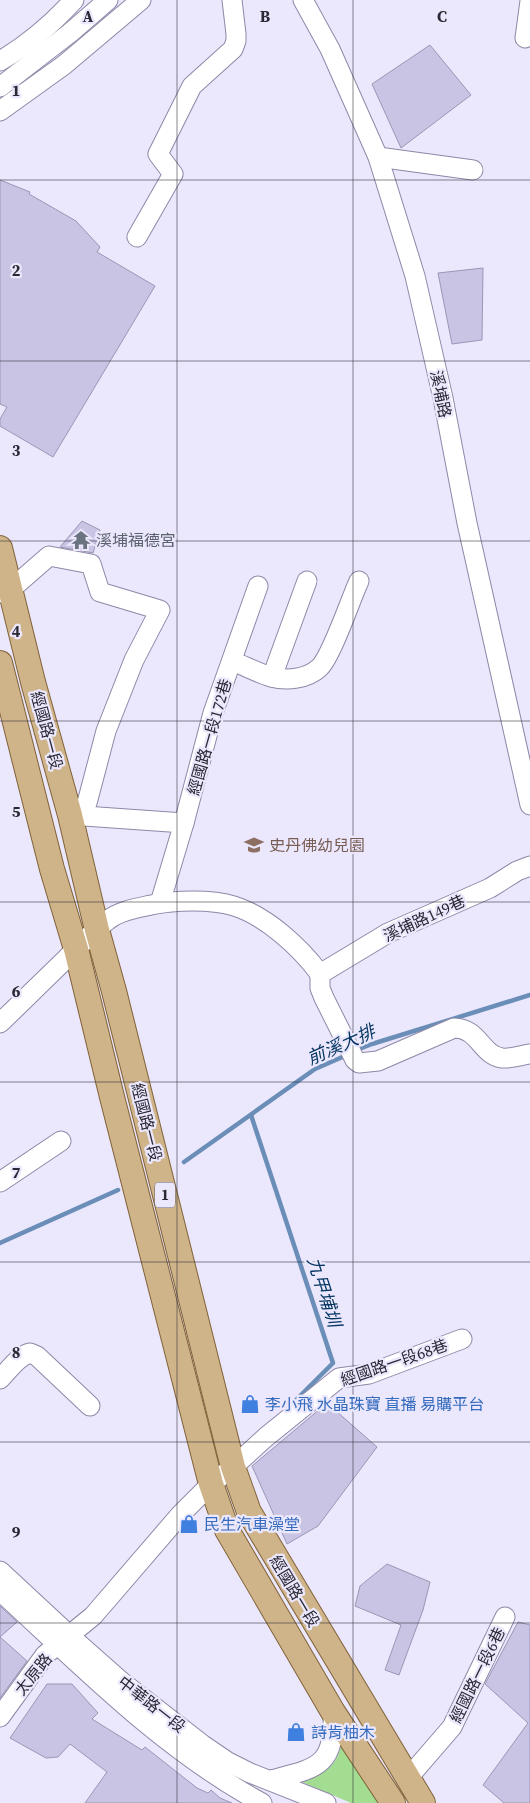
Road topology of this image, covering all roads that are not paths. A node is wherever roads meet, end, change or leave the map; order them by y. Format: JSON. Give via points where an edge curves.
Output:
{"nodes":[{"id":1,"x":74,"y":0,"type":"edge"},
{"id":2,"x":108,"y":0,"type":"edge"},
{"id":3,"x":141,"y":0,"type":"edge"},
{"id":4,"x":232,"y":0,"type":"edge"},
{"id":5,"x":303,"y":0,"type":"edge"},
{"id":6,"x":530,"y":0,"type":"edge"},
{"id":7,"x":525,"y":38,"type":"dead end"},
{"id":8,"x":0,"y":61,"type":"edge"},
{"id":9,"x":0,"y":87,"type":"edge"},
{"id":10,"x":0,"y":111,"type":"edge"},
{"id":11,"x":378,"y":157,"type":"junction"},
{"id":12,"x":473,"y":170,"type":"dead end"},
{"id":13,"x":137,"y":237,"type":"dead end"},
{"id":14,"x":0,"y":548,"type":"edge"},
{"id":15,"x":358,"y":580,"type":"dead end"},
{"id":16,"x":307,"y":581,"type":"dead end"},
{"id":17,"x":258,"y":586,"type":"dead end"},
{"id":18,"x":5,"y":591,"type":"edge"},
{"id":19,"x":232,"y":661,"type":"junction"},
{"id":20,"x":0,"y":663,"type":"edge"},
{"id":21,"x":272,"y":677,"type":"junction"},
{"id":22,"x":530,"y":805,"type":"edge"},
{"id":23,"x":70,"y":815,"type":"junction"},
{"id":24,"x":184,"y":823,"type":"junction"},
{"id":25,"x":530,"y":866,"type":"edge"},
{"id":26,"x":160,"y":903,"type":"junction"},
{"id":27,"x":96,"y":930,"type":"junction"},
{"id":28,"x":76,"y":949,"type":"junction"},
{"id":29,"x":320,"y":974,"type":"junction"},
{"id":30,"x":0,"y":1023,"type":"edge"},
{"id":31,"x":530,"y":1054,"type":"edge"},
{"id":32,"x":61,"y":1141,"type":"dead end"},
{"id":33,"x":0,"y":1182,"type":"edge"},
{"id":34,"x":462,"y":1338,"type":"dead end"},
{"id":35,"x":0,"y":1379,"type":"edge"},
{"id":36,"x":90,"y":1406,"type":"dead end"},
{"id":37,"x":233,"y":1466,"type":"junction"},
{"id":38,"x":210,"y":1484,"type":"junction"},
{"id":39,"x":0,"y":1571,"type":"edge"},
{"id":40,"x":0,"y":1591,"type":"edge"},
{"id":41,"x":505,"y":1617,"type":"dead end"},
{"id":42,"x":64,"y":1640,"type":"junction"},
{"id":43,"x":333,"y":1712,"type":"junction"},
{"id":44,"x":0,"y":1717,"type":"edge"},
{"id":45,"x":408,"y":1778,"type":"junction"},
{"id":46,"x":271,"y":1780,"type":"junction"},
{"id":47,"x":262,"y":1803,"type":"edge"},
{"id":48,"x":326,"y":1803,"type":"edge"},
{"id":49,"x":393,"y":1803,"type":"edge"},
{"id":50,"x":423,"y":1803,"type":"edge"}],
"edges":[{"from":1,"to":8,"type":"street","via":[[50,26]]},
{"from":2,"to":9,"type":"street"},
{"from":3,"to":10,"type":"street","via":[[64,65]]},
{"from":4,"to":13,"type":"street","via":[[236,25],[233,49],[192,86],[158,154],[173,174]]},
{"from":5,"to":11,"type":"street","name":"溪埔路","via":[[330,49]]},
{"from":6,"to":7,"type":"street"},
{"from":11,"to":12,"type":"street"},
{"from":11,"to":22,"type":"street","name":"溪埔路","via":[[417,286]]},
{"from":14,"to":18,"type":"main road","name":"經國路一段","number":"1"},
{"from":15,"to":21,"type":"street","name":"經國路一段172巷","via":[[321,667],[299,678]]},
{"from":16,"to":21,"type":"street"},
{"from":17,"to":19,"type":"street"},
{"from":18,"to":23,"type":"main road","name":"經國路一段","number":"1"},
{"from":18,"to":23,"type":"street","via":[[49,556],[90,564],[100,592],[160,610],[134,660],[106,731],[87,803]]},
{"from":19,"to":21,"type":"street","name":"經國路一段172巷"},
{"from":19,"to":24,"type":"street","name":"經國路一段172巷","via":[[213,713]]},
{"from":20,"to":28,"type":"main road","name":"經國路一段","number":"1","via":[[52,869]]},
{"from":23,"to":24,"type":"street"},
{"from":23,"to":27,"type":"main road","name":"經國路一段","number":"1"},
{"from":24,"to":26,"type":"street","name":"經國路一段172巷"},
{"from":25,"to":29,"type":"street","name":"溪埔路149巷","via":[[490,888],[388,934]]},
{"from":26,"to":27,"type":"street","via":[[134,908],[109,918]]},
{"from":26,"to":29,"type":"street","via":[[235,906],[272,926]]},
{"from":27,"to":28,"type":"street"},
{"from":27,"to":37,"type":"main road","name":"經國路一段","number":"1","via":[[114,990]]},
{"from":28,"to":30,"type":"street"},
{"from":28,"to":38,"type":"main road","name":"經國路一段","number":"1"},
{"from":29,"to":31,"type":"street","via":[[324,998],[359,1063],[378,1061],[454,1028],[470,1032],[492,1055],[504,1058]]},
{"from":32,"to":33,"type":"street"},
{"from":34,"to":37,"type":"street","name":"經國路一段68巷","via":[[369,1374],[339,1378]]},
{"from":35,"to":36,"type":"street","via":[[19,1359],[30,1353]]},
{"from":37,"to":38,"type":"street","name":"經國路一段68巷"},
{"from":37,"to":45,"type":"main road","name":"經國路一段","number":"1","via":[[249,1512]]},
{"from":38,"to":42,"type":"street","name":"太原路","via":[[93,1616]]},
{"from":38,"to":43,"type":"main road","name":"經國路一段","number":"1","via":[[228,1530]]},
{"from":39,"to":42,"type":"street","name":"中華路一段"},
{"from":40,"to":42,"type":"street","name":"中華路一段"},
{"from":41,"to":45,"type":"street","name":"經國路一段6巷","via":[[452,1727]]},
{"from":42,"to":44,"type":"street","name":"太原路","via":[[45,1655]]},
{"from":42,"to":46,"type":"street","name":"中華路一段","via":[[228,1762]]},
{"from":42,"to":47,"type":"street","name":"中華路一段","via":[[85,1671],[181,1752]]},
{"from":43,"to":46,"type":"street","via":[[334,1730],[329,1750],[318,1765]]},
{"from":43,"to":49,"type":"main road","name":"經國路一段","number":"1"},
{"from":45,"to":50,"type":"main road","name":"經國路一段","number":"1"},
{"from":46,"to":48,"type":"street","name":"中華路一段"}]}
